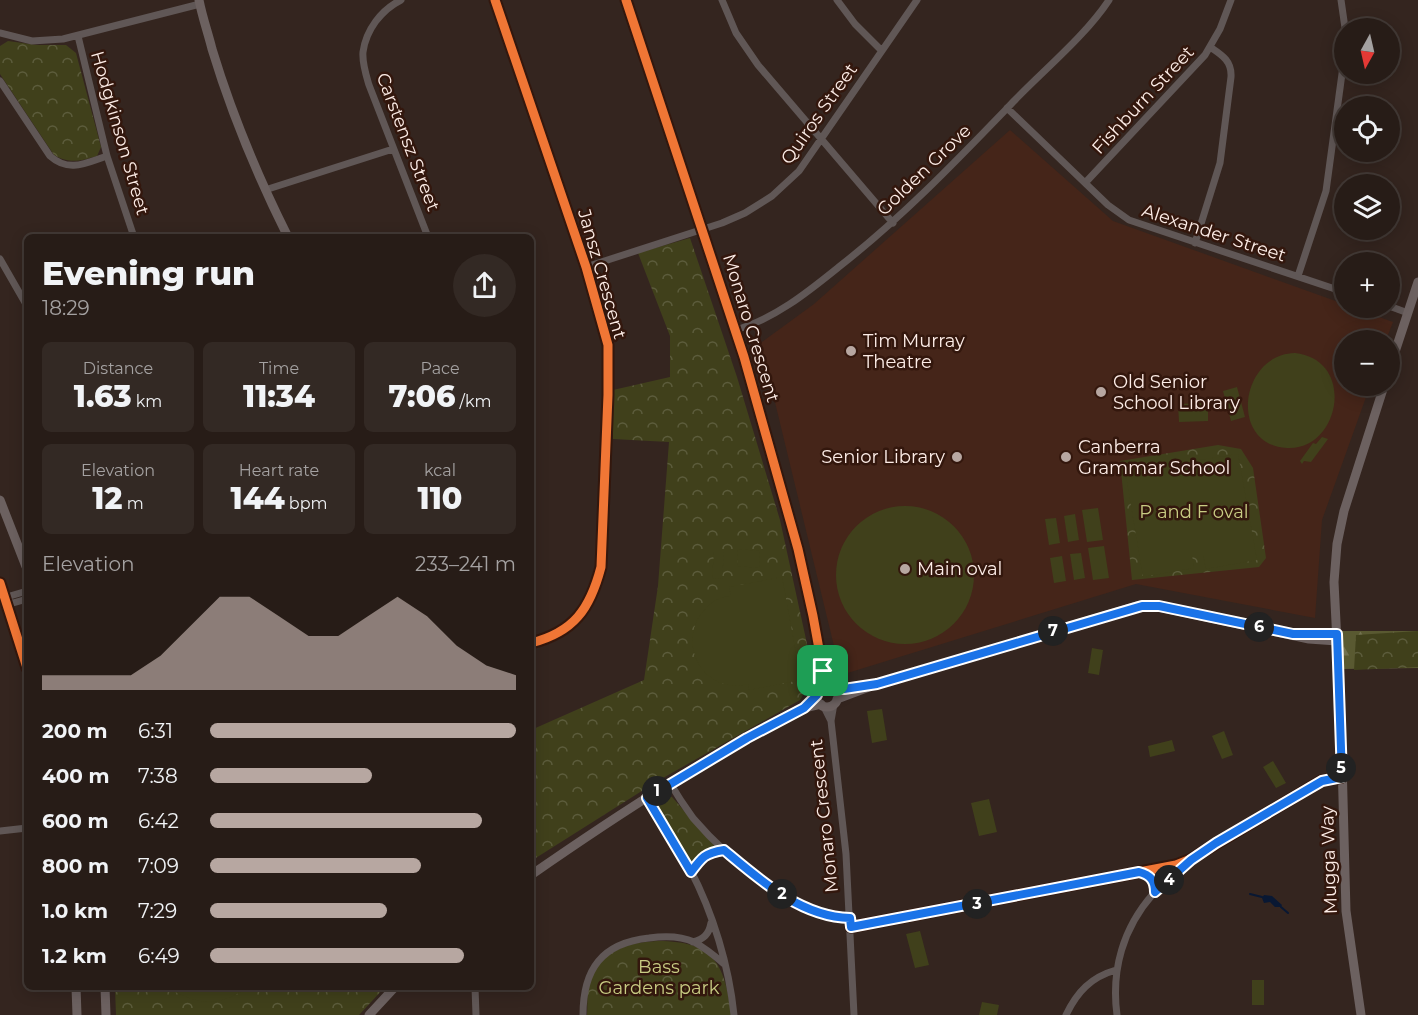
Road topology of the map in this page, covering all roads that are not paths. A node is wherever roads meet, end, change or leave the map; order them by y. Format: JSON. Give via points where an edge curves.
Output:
{"nodes":[{"id":1,"x":401,"y":0,"type":"edge"},
{"id":2,"x":495,"y":0,"type":"edge"},
{"id":3,"x":626,"y":0,"type":"edge"},
{"id":4,"x":722,"y":0,"type":"edge"},
{"id":5,"x":837,"y":0,"type":"edge"},
{"id":6,"x":917,"y":0,"type":"edge"},
{"id":7,"x":1109,"y":0,"type":"edge"},
{"id":8,"x":1231,"y":0,"type":"edge"},
{"id":9,"x":1341,"y":0,"type":"edge"},
{"id":10,"x":199,"y":2,"type":"edge"},
{"id":11,"x":1344,"y":18,"type":"edge"},
{"id":12,"x":0,"y":33,"type":"edge"},
{"id":13,"x":78,"y":36,"type":"junction"},
{"id":14,"x":1210,"y":47,"type":"junction"},
{"id":15,"x":881,"y":50,"type":"junction"},
{"id":16,"x":0,"y":81,"type":"edge"},
{"id":17,"x":1341,"y":84,"type":"edge"},
{"id":18,"x":1007,"y":108,"type":"junction"},
{"id":19,"x":821,"y":140,"type":"junction"},
{"id":20,"x":393,"y":149,"type":"junction"},
{"id":21,"x":107,"y":156,"type":"junction"},
{"id":22,"x":1085,"y":183,"type":"junction"},
{"id":23,"x":265,"y":190,"type":"junction"},
{"id":24,"x":892,"y":223,"type":"junction"},
{"id":25,"x":703,"y":228,"type":"junction"},
{"id":26,"x":133,"y":234,"type":"edge"},
{"id":27,"x":287,"y":234,"type":"edge"},
{"id":28,"x":427,"y":234,"type":"edge"},
{"id":29,"x":1195,"y":243,"type":"junction"},
{"id":30,"x":0,"y":259,"type":"edge"},
{"id":31,"x":586,"y":267,"type":"junction"},
{"id":32,"x":1298,"y":276,"type":"junction"},
{"id":33,"x":1418,"y":282,"type":"edge"},
{"id":34,"x":1334,"y":289,"type":"edge"},
{"id":35,"x":24,"y":301,"type":"edge"},
{"id":36,"x":1400,"y":310,"type":"edge"},
{"id":37,"x":1408,"y":313,"type":"junction"},
{"id":38,"x":735,"y":330,"type":"junction"},
{"id":39,"x":1400,"y":337,"type":"edge"},
{"id":40,"x":1381,"y":396,"type":"edge"},
{"id":41,"x":0,"y":500,"type":"edge"},
{"id":42,"x":24,"y":561,"type":"edge"},
{"id":43,"x":0,"y":583,"type":"edge"},
{"id":44,"x":24,"y":592,"type":"edge"},
{"id":45,"x":24,"y":600,"type":"edge"},
{"id":46,"x":7,"y":601,"type":"junction"},
{"id":47,"x":1337,"y":638,"type":"junction"},
{"id":48,"x":534,"y":642,"type":"edge"},
{"id":49,"x":24,"y":658,"type":"edge"},
{"id":50,"x":823,"y":671,"type":"junction"},
{"id":51,"x":877,"y":684,"type":"junction"},
{"id":52,"x":833,"y":687,"type":"junction"},
{"id":53,"x":820,"y":698,"type":"junction"},
{"id":54,"x":836,"y":702,"type":"junction"},
{"id":55,"x":831,"y":721,"type":"junction"},
{"id":56,"x":1342,"y":777,"type":"junction"},
{"id":57,"x":670,"y":783,"type":"junction"},
{"id":58,"x":647,"y":798,"type":"junction"},
{"id":59,"x":24,"y":828,"type":"edge"},
{"id":60,"x":0,"y":831,"type":"edge"},
{"id":61,"x":724,"y":850,"type":"junction"},
{"id":62,"x":1191,"y":860,"type":"junction"},
{"id":63,"x":691,"y":872,"type":"junction"},
{"id":64,"x":1139,"y":872,"type":"junction"},
{"id":65,"x":534,"y":873,"type":"edge"},
{"id":66,"x":1155,"y":892,"type":"junction"},
{"id":67,"x":711,"y":918,"type":"junction"},
{"id":68,"x":850,"y":918,"type":"junction"},
{"id":69,"x":851,"y":927,"type":"junction"},
{"id":70,"x":693,"y":942,"type":"junction"},
{"id":71,"x":724,"y":964,"type":"junction"},
{"id":72,"x":1116,"y":970,"type":"junction"},
{"id":73,"x":76,"y":990,"type":"edge"},
{"id":74,"x":105,"y":990,"type":"edge"},
{"id":75,"x":392,"y":990,"type":"edge"},
{"id":76,"x":475,"y":990,"type":"edge"},
{"id":77,"x":583,"y":1012,"type":"edge"},
{"id":78,"x":77,"y":1015,"type":"edge"},
{"id":79,"x":106,"y":1015,"type":"edge"},
{"id":80,"x":369,"y":1015,"type":"edge"},
{"id":81,"x":476,"y":1015,"type":"edge"},
{"id":82,"x":578,"y":1015,"type":"edge"},
{"id":83,"x":734,"y":1015,"type":"edge"},
{"id":84,"x":854,"y":1015,"type":"edge"},
{"id":85,"x":1066,"y":1015,"type":"edge"},
{"id":86,"x":1117,"y":1015,"type":"edge"},
{"id":87,"x":1361,"y":1015,"type":"edge"}],
"edges":[{"from":1,"to":20,"type":"street","name":"Carstensz Street","via":[[383,12],[372,27],[363,53],[369,85]]},
{"from":2,"to":31,"type":"street","name":"Jansz Crescent"},
{"from":3,"to":25,"type":"street","name":"Monaro Crescent"},
{"from":4,"to":19,"type":"street","via":[[749,53]]},
{"from":5,"to":15,"type":"street"},
{"from":6,"to":15,"type":"street","name":"Quiros Street"},
{"from":7,"to":18,"type":"street","name":"Golden Grove"},
{"from":8,"to":14,"type":"street","name":"Fishburn Street"},
{"from":9,"to":11,"type":"street"},
{"from":10,"to":13,"type":"street"},
{"from":10,"to":23,"type":"street","via":[[225,91]]},
{"from":12,"to":13,"type":"street","via":[[48,41]]},
{"from":13,"to":21,"type":"street","name":"Hodgkinson Street"},
{"from":14,"to":22,"type":"street","name":"Fishburn Street"},
{"from":14,"to":29,"type":"street","via":[[1229,63],[1231,76],[1220,163]]},
{"from":15,"to":19,"type":"street","name":"Quiros Street"},
{"from":16,"to":21,"type":"street","via":[[56,162],[75,167]]},
{"from":17,"to":32,"type":"street","via":[[1326,191]]},
{"from":18,"to":22,"type":"street","name":"Alexander Street"},
{"from":18,"to":24,"type":"street","name":"Golden Grove"},
{"from":19,"to":24,"type":"street"},
{"from":19,"to":25,"type":"street","name":"Quiros Street","via":[[799,171],[772,196],[745,213]]},
{"from":20,"to":23,"type":"street"},
{"from":20,"to":28,"type":"street","name":"Carstensz Street"},
{"from":21,"to":26,"type":"street","name":"Hodgkinson Street"},
{"from":22,"to":29,"type":"street","name":"Alexander Street","via":[[1129,220]]},
{"from":23,"to":27,"type":"street"},
{"from":24,"to":38,"type":"street","name":"Golden Grove","via":[[808,291],[774,314]]},
{"from":25,"to":31,"type":"street","name":"Quiros Street"},
{"from":25,"to":38,"type":"street","name":"Monaro Crescent"},
{"from":29,"to":32,"type":"street","name":"Alexander Street"},
{"from":30,"to":35,"type":"street"},
{"from":31,"to":48,"type":"street","name":"Jansz Crescent","via":[[608,345],[601,567],[593,594],[580,615],[554,636]]},
{"from":32,"to":34,"type":"street","name":"Alexander Street"},
{"from":33,"to":37,"type":"street"},
{"from":36,"to":37,"type":"street"},
{"from":37,"to":39,"type":"street"},
{"from":38,"to":50,"type":"street","name":"Monaro Crescent","via":[[798,549]]},
{"from":40,"to":47,"type":"street","name":"Mugga Way","via":[[1339,534],[1334,582]]},
{"from":41,"to":42,"type":"street"},
{"from":43,"to":46,"type":"street"},
{"from":44,"to":46,"type":"street"},
{"from":45,"to":46,"type":"street"},
{"from":46,"to":49,"type":"street"},
{"from":47,"to":51,"type":"street","via":[[1309,639],[1159,606],[1137,606]]},
{"from":47,"to":56,"type":"street","name":"Mugga Way"},
{"from":50,"to":52,"type":"street","name":"Monaro Crescent"},
{"from":50,"to":53,"type":"street","name":"Monaro Crescent"},
{"from":51,"to":52,"type":"street"},
{"from":51,"to":54,"type":"street"},
{"from":52,"to":53,"type":"street","via":[[825,685]]},
{"from":52,"to":54,"type":"street","name":"Monaro Crescent"},
{"from":53,"to":54,"type":"street"},
{"from":53,"to":55,"type":"street","name":"Monaro Crescent"},
{"from":53,"to":57,"type":"street"},
{"from":54,"to":55,"type":"street","name":"Monaro Crescent"},
{"from":55,"to":68,"type":"street","name":"Monaro Crescent"},
{"from":56,"to":62,"type":"street","via":[[1322,781]]},
{"from":56,"to":87,"type":"street","name":"Mugga Way","via":[[1346,911]]},
{"from":57,"to":58,"type":"street"},
{"from":57,"to":61,"type":"street","via":[[694,818]]},
{"from":58,"to":63,"type":"street"},
{"from":58,"to":65,"type":"street"},
{"from":59,"to":60,"type":"street"},
{"from":61,"to":63,"type":"street","via":[[706,854]]},
{"from":61,"to":68,"type":"street","via":[[765,884],[800,904],[823,915]]},
{"from":62,"to":64,"type":"street"},
{"from":62,"to":66,"type":"street"},
{"from":63,"to":67,"type":"street"},
{"from":64,"to":66,"type":"street","via":[[1150,877]]},
{"from":64,"to":69,"type":"street"},
{"from":66,"to":72,"type":"street","via":[[1130,929]]},
{"from":67,"to":70,"type":"street","via":[[709,932]]},
{"from":67,"to":71,"type":"street"},
{"from":68,"to":69,"type":"street","name":"Monaro Crescent"},
{"from":69,"to":84,"type":"street","name":"Monaro Crescent"},
{"from":70,"to":71,"type":"street"},
{"from":70,"to":77,"type":"street","via":[[657,937],[620,944],[594,965],[585,988]]},
{"from":71,"to":83,"type":"street"},
{"from":72,"to":85,"type":"street","via":[[1100,974],[1086,985]]},
{"from":72,"to":86,"type":"street"},
{"from":73,"to":78,"type":"street"},
{"from":74,"to":79,"type":"street"},
{"from":75,"to":80,"type":"street"},
{"from":76,"to":81,"type":"street"},
{"from":77,"to":82,"type":"street"}]}
